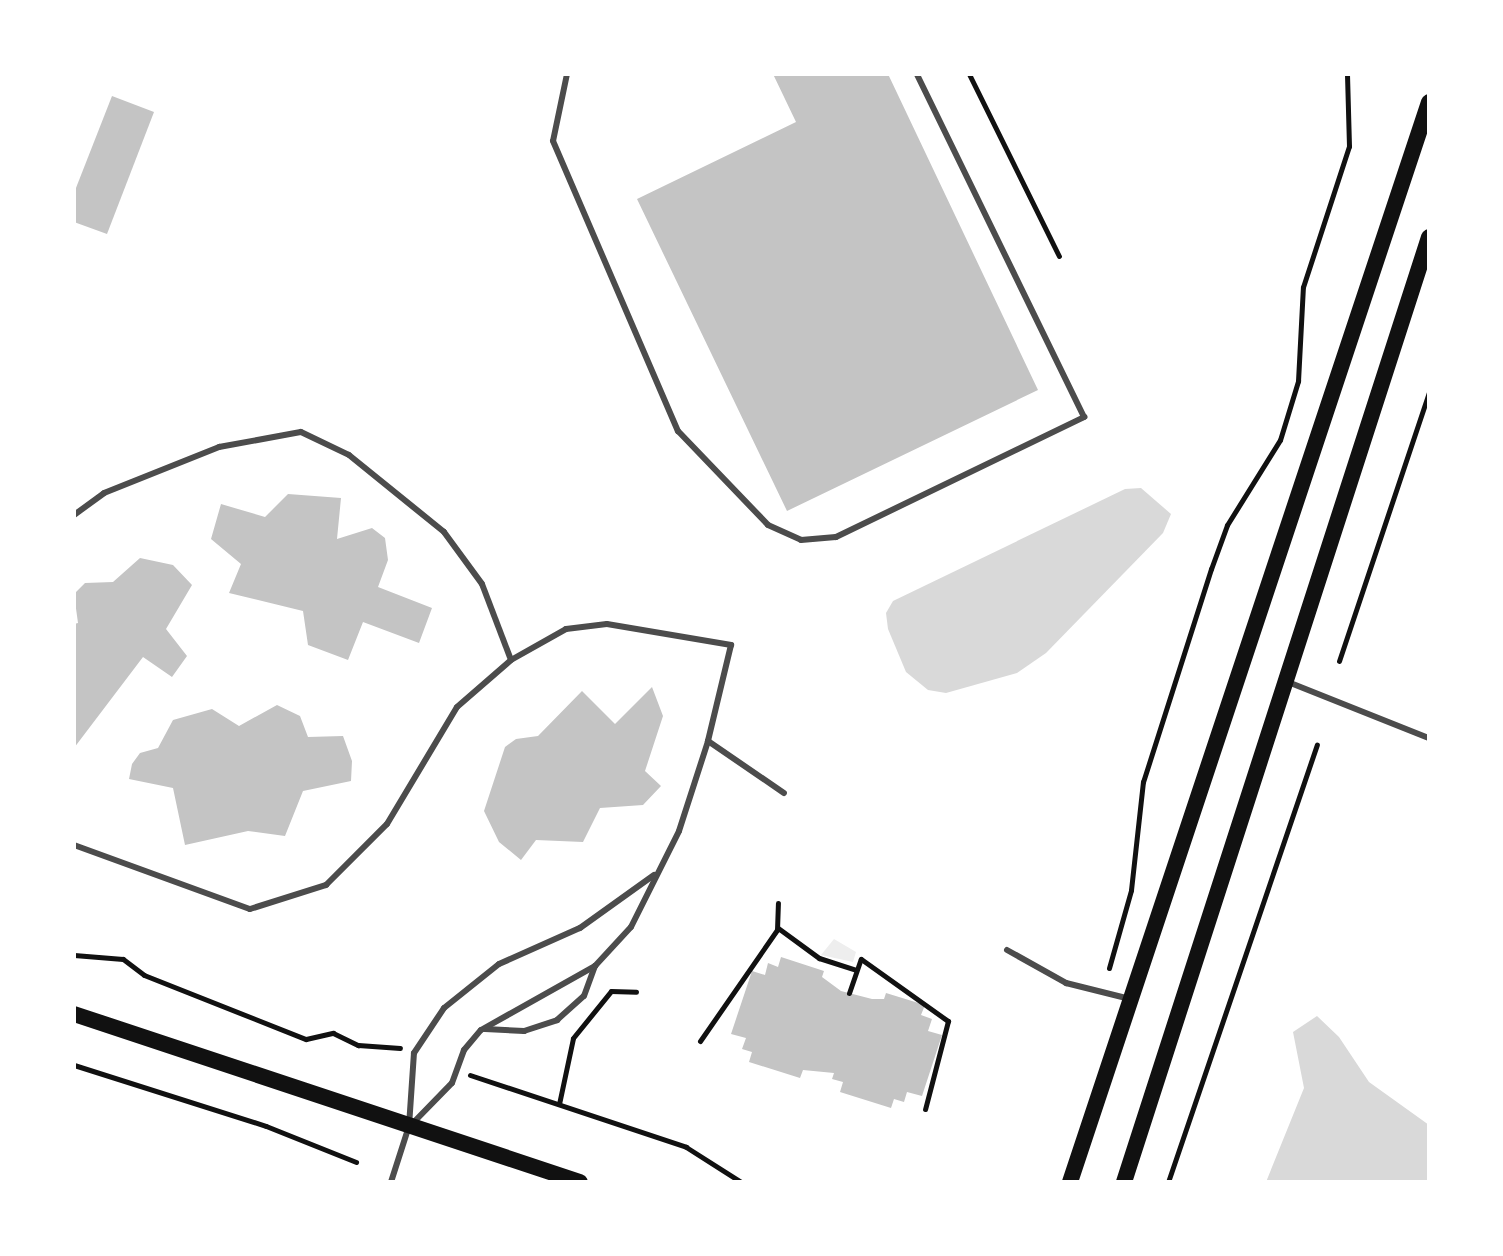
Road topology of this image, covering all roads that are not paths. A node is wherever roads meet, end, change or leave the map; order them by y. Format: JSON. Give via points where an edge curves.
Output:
{"nodes":[{"id":1,"x":567,"y":74,"type":"edge"},
{"id":2,"x":917,"y":74,"type":"edge"},
{"id":3,"x":1429,"y":102,"type":"edge"},
{"id":4,"x":1429,"y":237,"type":"edge"},
{"id":5,"x":74,"y":515,"type":"edge"},
{"id":6,"x":511,"y":660,"type":"junction"},
{"id":7,"x":1284,"y":680,"type":"junction"},
{"id":8,"x":1429,"y":738,"type":"edge"},
{"id":9,"x":708,"y":741,"type":"junction"},
{"id":10,"x":784,"y":793,"type":"dead end"},
{"id":11,"x":74,"y":845,"type":"edge"},
{"id":12,"x":656,"y":873,"type":"junction"},
{"id":13,"x":1007,"y":950,"type":"dead end"},
{"id":14,"x":595,"y":966,"type":"junction"},
{"id":15,"x":1130,"y":999,"type":"junction"},
{"id":16,"x":74,"y":1014,"type":"edge"},
{"id":17,"x":481,"y":1030,"type":"junction"},
{"id":18,"x":409,"y":1126,"type":"junction"},
{"id":19,"x":391,"y":1182,"type":"edge"},
{"id":20,"x":580,"y":1182,"type":"edge"},
{"id":21,"x":1070,"y":1182,"type":"edge"},
{"id":22,"x":1124,"y":1182,"type":"edge"}],
"edges":[{"from":1,"to":2,"type":"lane","via":[[553,141],[678,431],[768,525],[801,540],[836,537],[1084,417]]},
{"from":3,"to":15,"type":"main road"},
{"from":4,"to":7,"type":"main road"},
{"from":5,"to":6,"type":"lane","via":[[104,493],[219,447],[301,432],[349,455],[444,532],[482,584]]},
{"from":6,"to":9,"type":"lane","via":[[566,629],[607,624],[731,645]]},
{"from":6,"to":11,"type":"lane","via":[[457,707],[387,824],[326,885],[250,909]]},
{"from":7,"to":8,"type":"lane"},
{"from":7,"to":22,"type":"main road"},
{"from":9,"to":10,"type":"lane"},
{"from":9,"to":12,"type":"lane","via":[[679,831]]},
{"from":12,"to":14,"type":"lane","via":[[631,927]]},
{"from":12,"to":18,"type":"lane","via":[[580,928],[499,964],[457,994],[414,1053]]},
{"from":13,"to":15,"type":"lane","via":[[1066,983]]},
{"from":14,"to":17,"type":"lane"},
{"from":14,"to":17,"type":"lane","via":[[584,996],[557,1020],[524,1031]]},
{"from":15,"to":21,"type":"main road"},
{"from":16,"to":18,"type":"main road"},
{"from":17,"to":18,"type":"lane","via":[[464,1050],[452,1083]]},
{"from":18,"to":19,"type":"lane"},
{"from":18,"to":20,"type":"main road"}]}
